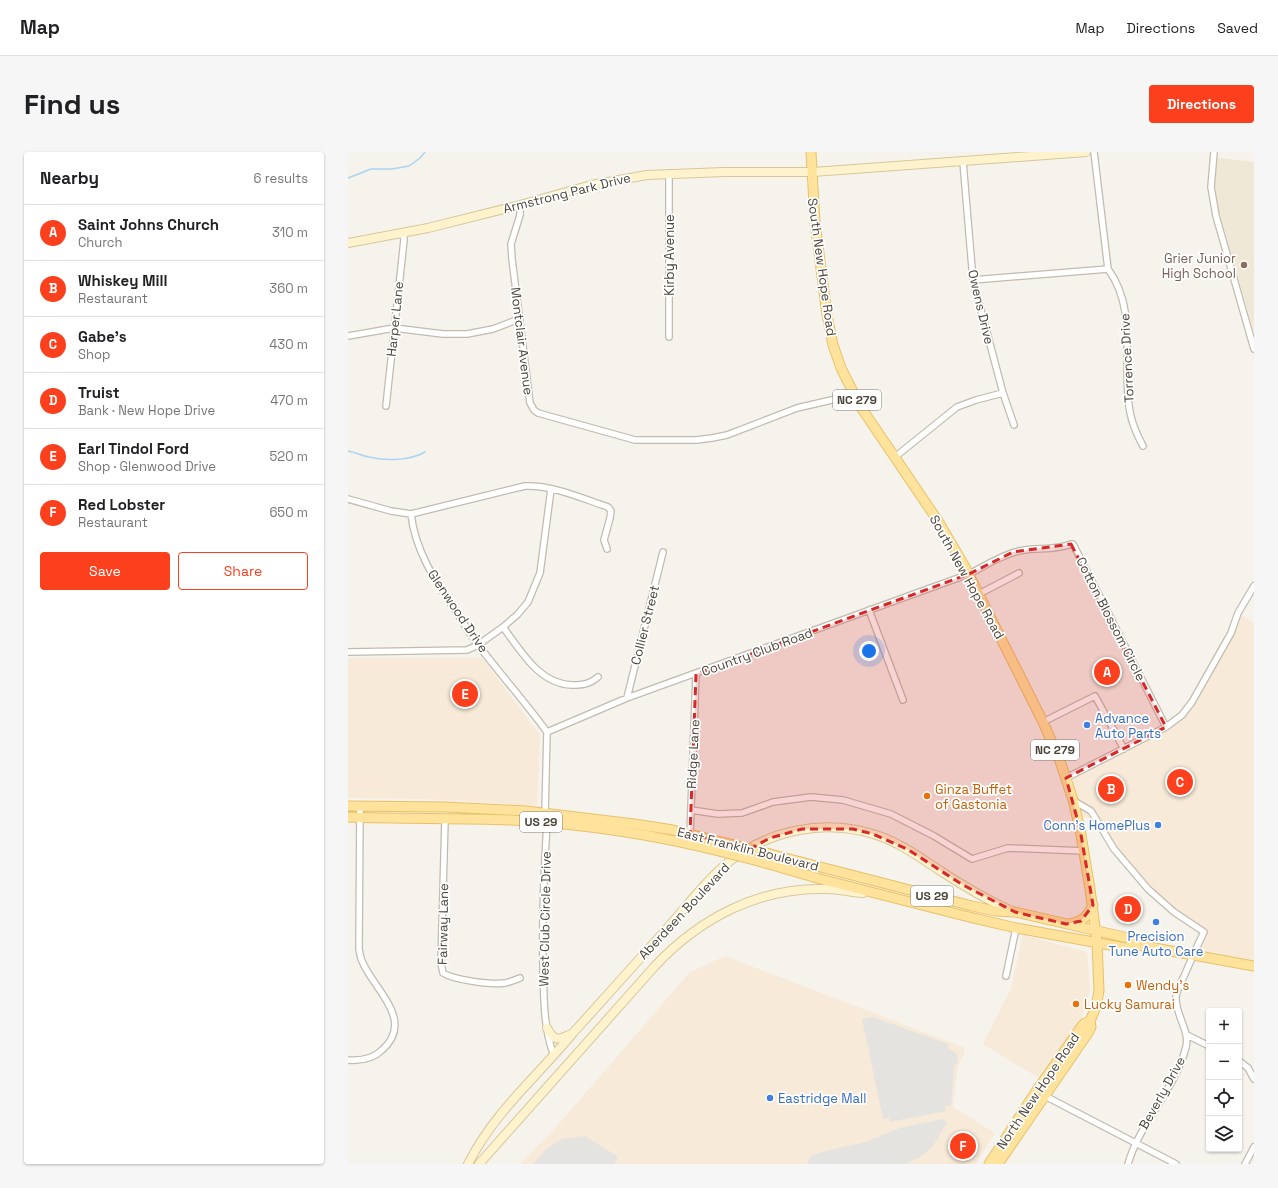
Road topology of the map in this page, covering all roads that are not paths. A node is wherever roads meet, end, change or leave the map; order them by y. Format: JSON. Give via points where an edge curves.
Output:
{"nodes":[{"id":1,"x":811,"y":152,"type":"edge"},
{"id":2,"x":1086,"y":152,"type":"edge"},
{"id":3,"x":1094,"y":152,"type":"edge"},
{"id":4,"x":1214,"y":152,"type":"edge"},
{"id":5,"x":963,"y":162,"type":"junction"},
{"id":6,"x":813,"y":172,"type":"junction"},
{"id":7,"x":669,"y":173,"type":"junction"},
{"id":8,"x":520,"y":205,"type":"junction"},
{"id":9,"x":403,"y":233,"type":"junction"},
{"id":10,"x":348,"y":243,"type":"edge"},
{"id":11,"x":1108,"y":269,"type":"junction"},
{"id":12,"x":973,"y":280,"type":"junction"},
{"id":13,"x":519,"y":319,"type":"junction"},
{"id":14,"x":394,"y":328,"type":"junction"},
{"id":15,"x":348,"y":336,"type":"edge"},
{"id":16,"x":669,"y":337,"type":"dead end"},
{"id":17,"x":1254,"y":349,"type":"edge"},
{"id":18,"x":1003,"y":393,"type":"junction"},
{"id":19,"x":853,"y":395,"type":"junction"},
{"id":20,"x":386,"y":406,"type":"dead end"},
{"id":21,"x":1014,"y":425,"type":"dead end"},
{"id":22,"x":1143,"y":446,"type":"dead end"},
{"id":23,"x":895,"y":457,"type":"junction"},
{"id":24,"x":551,"y":489,"type":"junction"},
{"id":25,"x":348,"y":499,"type":"edge"},
{"id":26,"x":411,"y":514,"type":"junction"},
{"id":27,"x":607,"y":549,"type":"dead end"},
{"id":28,"x":663,"y":552,"type":"dead end"},
{"id":29,"x":1019,"y":573,"type":"dead end"},
{"id":30,"x":969,"y":574,"type":"junction"},
{"id":31,"x":1254,"y":586,"type":"edge"},
{"id":32,"x":979,"y":594,"type":"junction"},
{"id":33,"x":869,"y":610,"type":"junction"},
{"id":34,"x":503,"y":627,"type":"junction"},
{"id":35,"x":478,"y":645,"type":"junction"},
{"id":36,"x":348,"y":652,"type":"edge"},
{"id":37,"x":696,"y":674,"type":"junction"},
{"id":38,"x":598,"y":677,"type":"dead end"},
{"id":39,"x":627,"y":698,"type":"junction"},
{"id":40,"x":903,"y":700,"type":"dead end"},
{"id":41,"x":1043,"y":722,"type":"junction"},
{"id":42,"x":1166,"y":727,"type":"junction"},
{"id":43,"x":546,"y":732,"type":"junction"},
{"id":44,"x":1124,"y":749,"type":"junction"},
{"id":45,"x":1066,"y":778,"type":"junction"},
{"id":46,"x":1074,"y":802,"type":"junction"},
{"id":47,"x":348,"y":806,"type":"edge"},
{"id":48,"x":360,"y":806,"type":"junction"},
{"id":49,"x":691,"y":810,"type":"junction"},
{"id":50,"x":348,"y":817,"type":"edge"},
{"id":51,"x":360,"y":818,"type":"junction"},
{"id":52,"x":546,"y":818,"type":"junction"},
{"id":53,"x":445,"y":819,"type":"junction"},
{"id":54,"x":690,"y":834,"type":"junction"},
{"id":55,"x":1084,"y":851,"type":"junction"},
{"id":56,"x":890,"y":897,"type":"junction"},
{"id":57,"x":1093,"y":905,"type":"junction"},
{"id":58,"x":1015,"y":912,"type":"junction"},
{"id":59,"x":1066,"y":924,"type":"junction"},
{"id":60,"x":1016,"y":928,"type":"junction"},
{"id":61,"x":1096,"y":931,"type":"junction"},
{"id":62,"x":1097,"y":942,"type":"junction"},
{"id":63,"x":1138,"y":945,"type":"junction"},
{"id":64,"x":1193,"y":955,"type":"junction"},
{"id":65,"x":1254,"y":966,"type":"edge"},
{"id":66,"x":1006,"y":976,"type":"dead end"},
{"id":67,"x":520,"y":978,"type":"dead end"},
{"id":68,"x":1090,"y":1022,"type":"junction"},
{"id":69,"x":546,"y":1028,"type":"junction"},
{"id":70,"x":573,"y":1033,"type":"junction"},
{"id":71,"x":1187,"y":1035,"type":"junction"},
{"id":72,"x":1206,"y":1044,"type":"edge"},
{"id":73,"x":554,"y":1056,"type":"junction"},
{"id":74,"x":348,"y":1060,"type":"edge"},
{"id":75,"x":1242,"y":1063,"type":"edge"},
{"id":76,"x":1254,"y":1079,"type":"edge"},
{"id":77,"x":1037,"y":1090,"type":"junction"},
{"id":78,"x":1045,"y":1096,"type":"junction"},
{"id":79,"x":1036,"y":1109,"type":"junction"},
{"id":80,"x":1135,"y":1142,"type":"junction"},
{"id":81,"x":1254,"y":1147,"type":"edge"},
{"id":82,"x":468,"y":1164,"type":"edge"},
{"id":83,"x":479,"y":1164,"type":"edge"},
{"id":84,"x":996,"y":1164,"type":"edge"},
{"id":85,"x":1128,"y":1164,"type":"edge"},
{"id":86,"x":1176,"y":1164,"type":"edge"},
{"id":87,"x":1245,"y":1164,"type":"edge"}],
"edges":[{"from":1,"to":6,"type":"main road","name":"South New Hope Road","number":"NC 279"},
{"from":2,"to":5,"type":"main road","name":"Armstrong Park Drive"},
{"from":3,"to":11,"type":"street","name":"Torrence Drive"},
{"from":4,"to":17,"type":"street","via":[[1211,187],[1216,216]]},
{"from":5,"to":6,"type":"main road","name":"Armstrong Park Drive"},
{"from":5,"to":12,"type":"street","name":"Owens Drive"},
{"from":6,"to":7,"type":"main road","name":"Armstrong Park Drive"},
{"from":6,"to":19,"type":"main road","name":"South New Hope Road","number":"NC 279","via":[[815,222],[830,332],[841,368]]},
{"from":7,"to":8,"type":"main road","name":"Armstrong Park Drive","via":[[606,181]]},
{"from":7,"to":16,"type":"street","name":"Kirby Avenue"},
{"from":8,"to":9,"type":"main road","name":"Armstrong Park Drive"},
{"from":8,"to":13,"type":"street","name":"Montclair Avenue","via":[[520,215],[511,244]]},
{"from":9,"to":10,"type":"main road","name":"Armstrong Park Drive"},
{"from":9,"to":14,"type":"street","name":"Harper Lane"},
{"from":11,"to":12,"type":"street"},
{"from":11,"to":22,"type":"street","name":"Torrence Drive","via":[[1115,281],[1125,313],[1130,412],[1135,431]]},
{"from":12,"to":18,"type":"street","name":"Owens Drive"},
{"from":13,"to":14,"type":"street","via":[[493,329],[467,334]]},
{"from":13,"to":19,"type":"street","name":"Montclair Avenue","via":[[530,403],[534,410],[624,438],[651,441],[712,438],[744,429],[797,408]]},
{"from":14,"to":15,"type":"street"},
{"from":14,"to":20,"type":"street","name":"Harper Lane"},
{"from":18,"to":21,"type":"street","name":"Owens Drive"},
{"from":18,"to":23,"type":"street","via":[[957,407]]},
{"from":19,"to":23,"type":"main road","name":"South New Hope Road","number":"NC 279"},
{"from":23,"to":30,"type":"main road","name":"South New Hope Road","number":"NC 279","via":[[938,521]]},
{"from":24,"to":26,"type":"street","via":[[525,486]]},
{"from":24,"to":27,"type":"street","via":[[608,507],[611,511],[604,540]]},
{"from":24,"to":34,"type":"street","via":[[540,573],[528,602],[518,615]]},
{"from":25,"to":26,"type":"street"},
{"from":26,"to":35,"type":"street","name":"Glenwood Drive","via":[[422,554],[435,582]]},
{"from":28,"to":39,"type":"street","name":"Collier Street"},
{"from":29,"to":32,"type":"street"},
{"from":30,"to":32,"type":"main road","name":"South New Hope Road","number":"NC 279"},
{"from":30,"to":33,"type":"street","name":"Country Club Road"},
{"from":30,"to":42,"type":"street","name":"Cotton Blossom Circle","via":[[1020,550],[1073,544]]},
{"from":31,"to":42,"type":"street","via":[[1192,702],[1182,715]]},
{"from":32,"to":41,"type":"main road","name":"South New Hope Road","number":"NC 279"},
{"from":33,"to":37,"type":"street","name":"Country Club Road"},
{"from":33,"to":40,"type":"street"},
{"from":34,"to":35,"type":"street"},
{"from":34,"to":38,"type":"street","via":[[531,664],[552,680],[565,685],[581,685]]},
{"from":35,"to":36,"type":"street","via":[[467,650]]},
{"from":35,"to":43,"type":"street","name":"Glenwood Drive"},
{"from":37,"to":39,"type":"street","name":"Country Club Road"},
{"from":37,"to":49,"type":"street","name":"Ridge Lane"},
{"from":39,"to":43,"type":"street","name":"Country Club Road"},
{"from":41,"to":44,"type":"street","via":[[1095,696]]},
{"from":41,"to":45,"type":"main road","name":"South New Hope Road","number":"NC 279"},
{"from":42,"to":44,"type":"street"},
{"from":43,"to":52,"type":"street","name":"West Club Circle Drive"},
{"from":44,"to":45,"type":"street"},
{"from":45,"to":46,"type":"main road","name":"South New Hope Road","number":"NC 279"},
{"from":46,"to":55,"type":"main road","name":"South New Hope Road","number":"NC 279"},
{"from":46,"to":64,"type":"street","via":[[1091,811],[1114,849],[1148,889],[1174,912],[1204,932]]},
{"from":47,"to":48,"type":"main road","name":"East Franklin Boulevard","number":"US 29"},
{"from":48,"to":51,"type":"street"},
{"from":48,"to":52,"type":"main road","name":"East Franklin Boulevard","number":"US 29","via":[[499,809]]},
{"from":49,"to":54,"type":"street","name":"Ridge Lane"},
{"from":49,"to":55,"type":"street","via":[[718,814],[742,813],[773,802],[811,797],[843,800],[891,814],[972,859],[1008,848]]},
{"from":50,"to":51,"type":"main road","name":"East Franklin Boulevard","number":"US 29"},
{"from":51,"to":53,"type":"main road","name":"East Franklin Boulevard","number":"US 29"},
{"from":51,"to":74,"type":"street","via":[[359,949],[362,960],[393,1012],[395,1024],[388,1045],[379,1053],[369,1059]]},
{"from":52,"to":53,"type":"main road","name":"East Franklin Boulevard","number":"US 29"},
{"from":52,"to":54,"type":"main road","name":"East Franklin Boulevard","number":"US 29","via":[[634,824]]},
{"from":52,"to":56,"type":"main road","name":"East Franklin Boulevard","number":"US 29","bridge":true,"via":[[689,844]]},
{"from":52,"to":69,"type":"street","name":"West Club Circle Drive","via":[[542,935]]},
{"from":53,"to":67,"type":"street","name":"Fairway Lane","via":[[441,963],[443,973],[455,978],[494,983]]},
{"from":54,"to":58,"type":"main road","name":"East Franklin Boulevard","number":"US 29","bridge":true,"via":[[972,906]]},
{"from":55,"to":57,"type":"main road","name":"South New Hope Road","number":"NC 279"},
{"from":56,"to":60,"type":"main road","name":"East Franklin Boulevard","number":"US 29"},
{"from":56,"to":83,"type":"main road","name":"Aberdeen Boulevard","via":[[828,889],[790,891],[742,904],[707,922],[665,956]]},
{"from":57,"to":59,"type":"main road","via":[[1081,921]]},
{"from":57,"to":61,"type":"main road","name":"South New Hope Road","number":"NC 279"},
{"from":58,"to":59,"type":"main road","name":"East Franklin Boulevard","number":"US 29"},
{"from":58,"to":70,"type":"main road","name":"Aberdeen Boulevard","via":[[963,885],[907,849],[873,834],[841,827],[814,828],[782,834],[752,848],[720,870]]},
{"from":59,"to":61,"type":"main road","name":"East Franklin Boulevard","number":"US 29"},
{"from":60,"to":62,"type":"main road","name":"East Franklin Boulevard","number":"US 29"},
{"from":60,"to":66,"type":"street"},
{"from":61,"to":62,"type":"main road","name":"South New Hope Road","number":"NC 279"},
{"from":61,"to":63,"type":"main road","name":"East Franklin Boulevard","number":"US 29","via":[[1128,938]]},
{"from":62,"to":63,"type":"main road","name":"East Franklin Boulevard","number":"US 29","via":[[1126,948]]},
{"from":62,"to":68,"type":"main road","name":"North New Hope Road","number":"NC 279","via":[[1099,991]]},
{"from":63,"to":64,"type":"main road","name":"East Franklin Boulevard","number":"US 29"},
{"from":64,"to":65,"type":"main road","name":"East Franklin Boulevard","number":"US 29"},
{"from":64,"to":71,"type":"street","via":[[1176,997],[1179,1016]]},
{"from":68,"to":77,"type":"main road","name":"North New Hope Road","number":"NC 279","via":[[1083,1024]]},
{"from":68,"to":78,"type":"main road","name":"North New Hope Road","via":[[1088,1033]]},
{"from":69,"to":70,"type":"main road","via":[[552,1037],[558,1039]]},
{"from":69,"to":73,"type":"street","name":"West Club Circle Drive"},
{"from":70,"to":73,"type":"main road","name":"Aberdeen Boulevard"},
{"from":71,"to":72,"type":"street"},
{"from":71,"to":80,"type":"street","name":"Beverly Drive","via":[[1184,1054]]},
{"from":73,"to":82,"type":"main road","name":"Aberdeen Boulevard","via":[[504,1110],[484,1136]]},
{"from":75,"to":76,"type":"street"},
{"from":77,"to":79,"type":"main road"},
{"from":77,"to":84,"type":"main road","name":"North New Hope Road","number":"NC 279"},
{"from":78,"to":79,"type":"main road","name":"North New Hope Road"},
{"from":78,"to":80,"type":"street"},
{"from":79,"to":84,"type":"main road","name":"North New Hope Road"},
{"from":80,"to":85,"type":"street","name":"Beverly Drive"},
{"from":80,"to":86,"type":"street"},
{"from":81,"to":87,"type":"street"}]}
